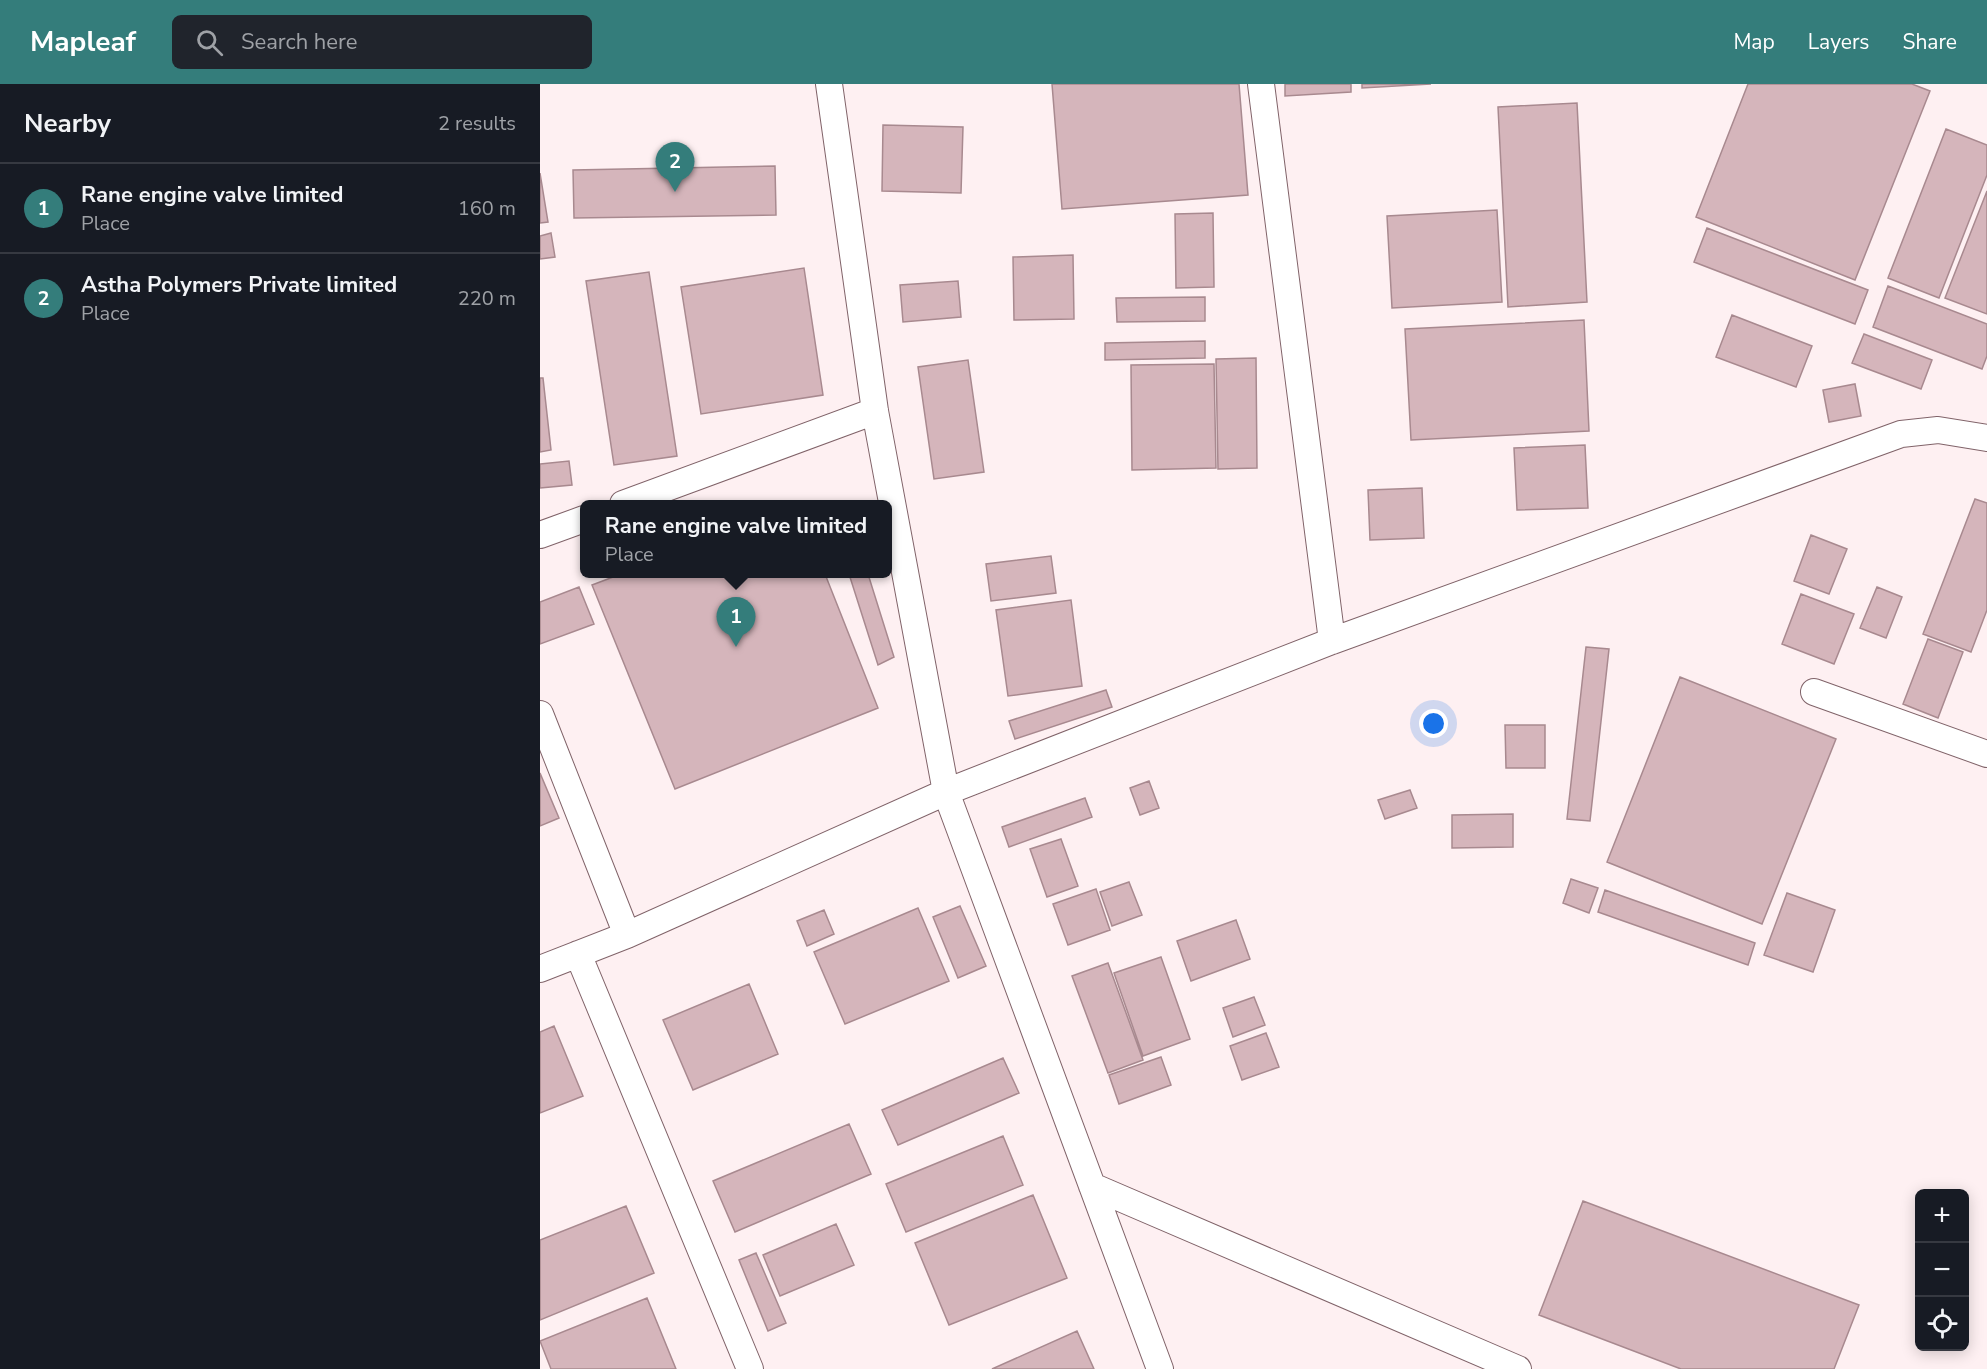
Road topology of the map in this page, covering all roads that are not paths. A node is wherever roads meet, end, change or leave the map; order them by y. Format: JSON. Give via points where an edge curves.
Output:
{"nodes":[{"id":1,"x":829,"y":84,"type":"edge"},
{"id":2,"x":1261,"y":84,"type":"edge"},
{"id":3,"x":875,"y":411,"type":"junction"},
{"id":4,"x":1987,"y":438,"type":"edge"},
{"id":5,"x":633,"y":500,"type":"edge"},
{"id":6,"x":892,"y":500,"type":"edge"},
{"id":7,"x":892,"y":502,"type":"edge"},
{"id":8,"x":580,"y":521,"type":"edge"},
{"id":9,"x":540,"y":535,"type":"edge"},
{"id":10,"x":1332,"y":641,"type":"junction"},
{"id":11,"x":1814,"y":692,"type":"dead end"},
{"id":12,"x":540,"y":714,"type":"edge"},
{"id":13,"x":1987,"y":754,"type":"edge"},
{"id":14,"x":946,"y":792,"type":"junction"},
{"id":15,"x":627,"y":935,"type":"junction"},
{"id":16,"x":578,"y":954,"type":"junction"},
{"id":17,"x":540,"y":969,"type":"edge"},
{"id":18,"x":1092,"y":1186,"type":"junction"},
{"id":19,"x":750,"y":1369,"type":"edge"},
{"id":20,"x":1160,"y":1369,"type":"edge"},
{"id":21,"x":1518,"y":1369,"type":"edge"}],
"edges":[{"from":1,"to":3,"type":"street"},
{"from":2,"to":10,"type":"street"},
{"from":3,"to":5,"type":"street"},
{"from":3,"to":6,"type":"street"},
{"from":4,"to":10,"type":"street","via":[[1938,430],[1902,434]]},
{"from":7,"to":14,"type":"street"},
{"from":8,"to":9,"type":"street"},
{"from":10,"to":14,"type":"street"},
{"from":11,"to":13,"type":"street"},
{"from":12,"to":15,"type":"street"},
{"from":14,"to":15,"type":"street"},
{"from":14,"to":18,"type":"street"},
{"from":15,"to":16,"type":"street"},
{"from":16,"to":17,"type":"street"},
{"from":16,"to":19,"type":"street"},
{"from":18,"to":20,"type":"street"},
{"from":18,"to":21,"type":"street"}]}
